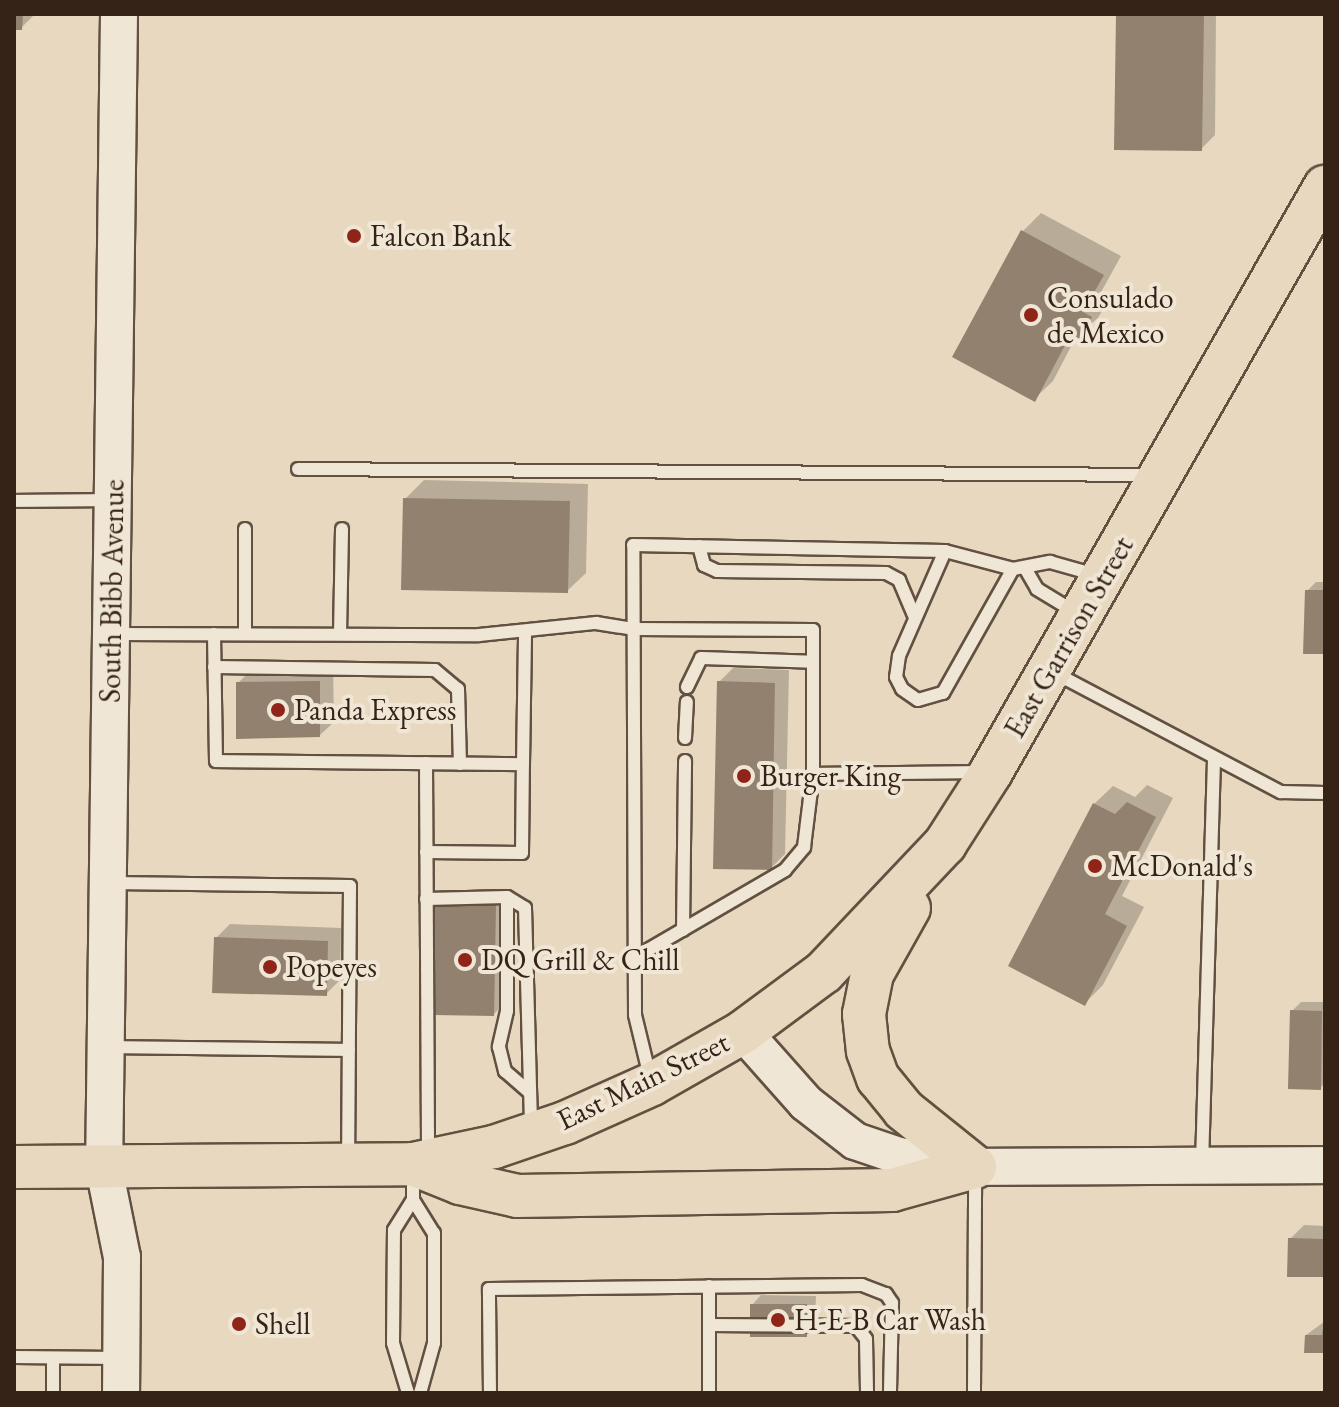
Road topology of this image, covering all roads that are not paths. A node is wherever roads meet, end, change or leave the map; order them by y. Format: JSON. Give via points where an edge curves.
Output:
{"nodes":[{"id":1,"x":119,"y":14,"type":"edge"},
{"id":2,"x":1325,"y":187,"type":"edge"},
{"id":3,"x":298,"y":469,"type":"dead end"},
{"id":4,"x":1162,"y":475,"type":"junction"},
{"id":5,"x":113,"y":500,"type":"junction"},
{"id":6,"x":14,"y":501,"type":"edge"},
{"id":7,"x":245,"y":529,"type":"dead end"},
{"id":8,"x":342,"y":529,"type":"dead end"},
{"id":9,"x":699,"y":546,"type":"junction"},
{"id":10,"x":945,"y":551,"type":"junction"},
{"id":11,"x":1019,"y":568,"type":"junction"},
{"id":12,"x":1103,"y":576,"type":"junction"},
{"id":13,"x":914,"y":616,"type":"junction"},
{"id":14,"x":1081,"y":616,"type":"junction"},
{"id":15,"x":634,"y":629,"type":"junction"},
{"id":16,"x":525,"y":631,"type":"junction"},
{"id":17,"x":112,"y":634,"type":"junction"},
{"id":18,"x":214,"y":634,"type":"junction"},
{"id":19,"x":245,"y":634,"type":"junction"},
{"id":20,"x":340,"y":634,"type":"junction"},
{"id":21,"x":813,"y":662,"type":"junction"},
{"id":22,"x":214,"y":667,"type":"junction"},
{"id":23,"x":1050,"y":670,"type":"junction"},
{"id":24,"x":687,"y":687,"type":"dead end"},
{"id":25,"x":687,"y":702,"type":"dead end"},
{"id":26,"x":685,"y":738,"type":"dead end"},
{"id":27,"x":1214,"y":760,"type":"junction"},
{"id":28,"x":685,"y":761,"type":"dead end"},
{"id":29,"x":426,"y":763,"type":"junction"},
{"id":30,"x":460,"y":764,"type":"junction"},
{"id":31,"x":523,"y":764,"type":"junction"},
{"id":32,"x":991,"y":772,"type":"junction"},
{"id":33,"x":813,"y":774,"type":"junction"},
{"id":34,"x":1325,"y":793,"type":"edge"},
{"id":35,"x":945,"y":844,"type":"junction"},
{"id":36,"x":426,"y":852,"type":"junction"},
{"id":37,"x":109,"y":883,"type":"junction"},
{"id":38,"x":507,"y":897,"type":"junction"},
{"id":39,"x":426,"y":899,"type":"junction"},
{"id":40,"x":683,"y":930,"type":"junction"},
{"id":41,"x":634,"y":958,"type":"junction"},
{"id":42,"x":743,"y":1032,"type":"junction"},
{"id":43,"x":106,"y":1047,"type":"junction"},
{"id":44,"x":349,"y":1050,"type":"junction"},
{"id":45,"x":652,"y":1084,"type":"junction"},
{"id":46,"x":530,"y":1093,"type":"junction"},
{"id":47,"x":531,"y":1135,"type":"junction"},
{"id":48,"x":348,"y":1164,"type":"junction"},
{"id":49,"x":1202,"y":1164,"type":"junction"},
{"id":50,"x":1325,"y":1165,"type":"edge"},
{"id":51,"x":14,"y":1167,"type":"edge"},
{"id":52,"x":975,"y":1167,"type":"junction"},
{"id":53,"x":104,"y":1168,"type":"junction"},
{"id":54,"x":418,"y":1175,"type":"junction"},
{"id":55,"x":709,"y":1286,"type":"junction"},
{"id":56,"x":709,"y":1325,"type":"junction"},
{"id":57,"x":14,"y":1357,"type":"edge"},
{"id":58,"x":53,"y":1358,"type":"junction"},
{"id":59,"x":122,"y":1358,"type":"junction"},
{"id":60,"x":53,"y":1393,"type":"edge"},
{"id":61,"x":121,"y":1393,"type":"edge"},
{"id":62,"x":408,"y":1393,"type":"edge"},
{"id":63,"x":420,"y":1393,"type":"edge"},
{"id":64,"x":490,"y":1393,"type":"edge"},
{"id":65,"x":709,"y":1393,"type":"edge"},
{"id":66,"x":867,"y":1393,"type":"edge"},
{"id":67,"x":890,"y":1393,"type":"edge"},
{"id":68,"x":974,"y":1393,"type":"edge"}],
"edges":[{"from":1,"to":5,"type":"main road","name":"South Bibb Avenue"},
{"from":2,"to":4,"type":"main road","name":"East Garrison Street"},
{"from":3,"to":4,"type":"lane"},
{"from":4,"to":12,"type":"main road","name":"East Garrison Street"},
{"from":5,"to":6,"type":"lane"},
{"from":5,"to":17,"type":"main road","name":"South Bibb Avenue"},
{"from":7,"to":19,"type":"lane"},
{"from":8,"to":20,"type":"lane"},
{"from":9,"to":10,"type":"lane"},
{"from":9,"to":13,"type":"lane","via":[[704,565],[717,571],[886,573],[899,580]]},
{"from":9,"to":15,"type":"lane","via":[[633,545]]},
{"from":10,"to":11,"type":"lane"},
{"from":10,"to":13,"type":"lane"},
{"from":11,"to":12,"type":"lane","via":[[1050,562]]},
{"from":11,"to":13,"type":"lane","via":[[943,693],[918,700],[896,677]]},
{"from":11,"to":14,"type":"lane","via":[[1037,589]]},
{"from":12,"to":14,"type":"main road","name":"East Garrison Street"},
{"from":14,"to":23,"type":"main road","name":"East Garrison Street"},
{"from":15,"to":16,"type":"lane","via":[[596,623]]},
{"from":15,"to":21,"type":"lane","via":[[813,630]]},
{"from":15,"to":41,"type":"lane"},
{"from":16,"to":20,"type":"lane"},
{"from":16,"to":31,"type":"lane"},
{"from":17,"to":18,"type":"lane"},
{"from":17,"to":37,"type":"main road","name":"South Bibb Avenue"},
{"from":18,"to":19,"type":"lane"},
{"from":18,"to":22,"type":"lane"},
{"from":19,"to":20,"type":"lane"},
{"from":21,"to":24,"type":"lane","via":[[701,658]]},
{"from":21,"to":33,"type":"lane"},
{"from":22,"to":29,"type":"lane","via":[[216,761]]},
{"from":22,"to":30,"type":"lane","via":[[435,670],[458,689]]},
{"from":23,"to":27,"type":"lane"},
{"from":23,"to":32,"type":"main road","name":"East Garrison Street"},
{"from":25,"to":26,"type":"lane"},
{"from":27,"to":34,"type":"lane","via":[[1281,792]]},
{"from":27,"to":49,"type":"lane"},
{"from":28,"to":40,"type":"lane"},
{"from":29,"to":30,"type":"lane"},
{"from":29,"to":36,"type":"lane"},
{"from":30,"to":31,"type":"lane"},
{"from":31,"to":36,"type":"lane","via":[[522,853]]},
{"from":32,"to":33,"type":"lane"},
{"from":32,"to":35,"type":"main road","name":"East Garrison Street"},
{"from":33,"to":40,"type":"lane","via":[[804,847],[785,870]]},
{"from":35,"to":42,"type":"main road","name":"East Garrison Street","via":[[824,972]]},
{"from":35,"to":52,"type":"main road","via":[[872,974],[864,1014],[878,1078],[904,1110]]},
{"from":36,"to":39,"type":"lane"},
{"from":37,"to":43,"type":"main road","name":"South Bibb Avenue"},
{"from":37,"to":44,"type":"lane","via":[[350,886]]},
{"from":38,"to":39,"type":"lane"},
{"from":38,"to":46,"type":"lane","via":[[525,908]]},
{"from":38,"to":46,"type":"lane","via":[[507,1011],[499,1047],[505,1071]]},
{"from":39,"to":54,"type":"lane"},
{"from":40,"to":41,"type":"lane"},
{"from":41,"to":45,"type":"lane","via":[[635,1015]]},
{"from":42,"to":45,"type":"main road","name":"East Main Street"},
{"from":42,"to":52,"type":"main road","name":"East Main Street","via":[[806,1103],[855,1141],[899,1156]]},
{"from":43,"to":44,"type":"lane"},
{"from":43,"to":53,"type":"main road","name":"South Bibb Avenue"},
{"from":44,"to":48,"type":"lane"},
{"from":45,"to":47,"type":"main road","name":"East Main Street"},
{"from":46,"to":47,"type":"lane"},
{"from":47,"to":54,"type":"main road","name":"East Main Street"},
{"from":48,"to":53,"type":"main road","name":"East Main Street"},
{"from":48,"to":54,"type":"main road","name":"East Main Street"},
{"from":49,"to":50,"type":"main road","name":"East Main Street"},
{"from":49,"to":52,"type":"main road","name":"East Main Street"},
{"from":51,"to":53,"type":"main road","name":"East Main Street"},
{"from":52,"to":54,"type":"main road","via":[[892,1190],[517,1196]]},
{"from":52,"to":68,"type":"lane"},
{"from":53,"to":59,"type":"main road","name":"South Bibb Avenue","via":[[122,1257]]},
{"from":54,"to":62,"type":"lane","via":[[394,1230],[393,1343]]},
{"from":54,"to":63,"type":"lane","via":[[434,1233],[434,1343]]},
{"from":55,"to":56,"type":"lane"},
{"from":55,"to":64,"type":"lane","via":[[489,1289]]},
{"from":55,"to":67,"type":"lane","via":[[872,1286],[892,1303]]},
{"from":56,"to":65,"type":"lane"},
{"from":56,"to":66,"type":"lane","via":[[856,1326],[866,1339]]},
{"from":57,"to":58,"type":"lane"},
{"from":58,"to":59,"type":"lane"},
{"from":58,"to":60,"type":"lane"},
{"from":59,"to":61,"type":"main road","name":"South Bibb Avenue"}]}
